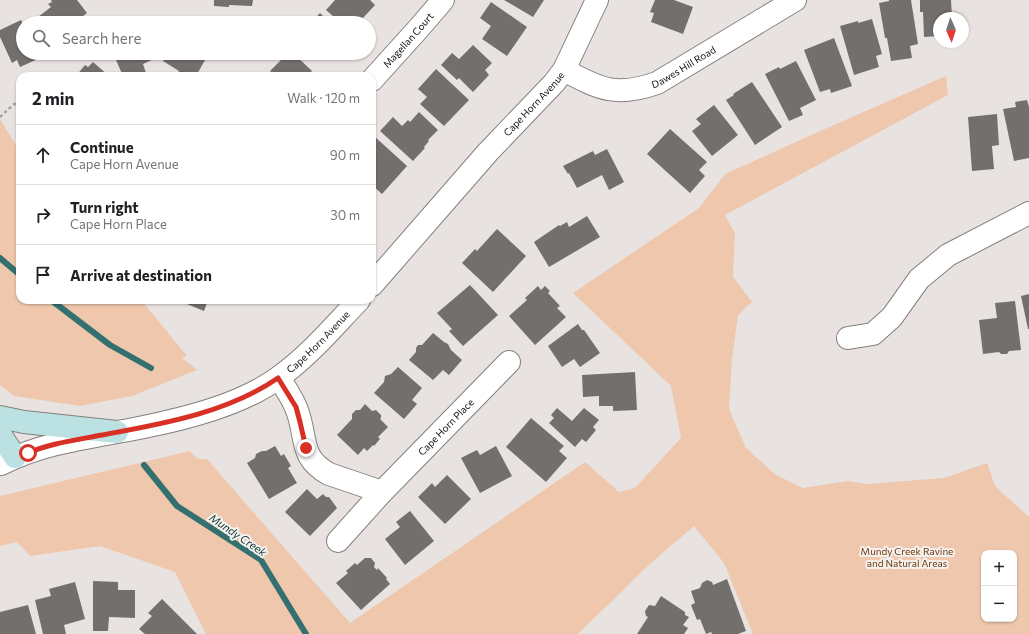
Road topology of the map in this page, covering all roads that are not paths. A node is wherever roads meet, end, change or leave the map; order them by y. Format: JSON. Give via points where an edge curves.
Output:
{"nodes":[{"id":1,"x":443,"y":0,"type":"edge"},
{"id":2,"x":597,"y":0,"type":"edge"},
{"id":3,"x":795,"y":0,"type":"edge"},
{"id":4,"x":564,"y":70,"type":"junction"},
{"id":5,"x":376,"y":76,"type":"edge"},
{"id":6,"x":1029,"y":213,"type":"edge"},
{"id":7,"x":376,"y":280,"type":"edge"},
{"id":8,"x":355,"y":304,"type":"edge"},
{"id":9,"x":848,"y":338,"type":"dead end"},
{"id":10,"x":509,"y":362,"type":"dead end"},
{"id":11,"x":278,"y":378,"type":"junction"},
{"id":12,"x":0,"y":417,"type":"edge"},
{"id":13,"x":117,"y":432,"type":"junction"},
{"id":14,"x":0,"y":434,"type":"edge"},
{"id":15,"x":4,"y":462,"type":"edge"},
{"id":16,"x":382,"y":492,"type":"junction"},
{"id":17,"x":338,"y":541,"type":"dead end"}],
"edges":[{"from":1,"to":5,"type":"street","name":"Magellan Court"},
{"from":2,"to":4,"type":"street","name":"Cape Horn Avenue"},
{"from":3,"to":4,"type":"street","name":"Dawes Hill Road","via":[[657,83],[641,88],[616,91],[603,89]]},
{"from":4,"to":7,"type":"street","name":"Cape Horn Avenue","via":[[554,84],[488,152]]},
{"from":6,"to":9,"type":"street","via":[[948,255],[919,279],[892,317],[873,334]]},
{"from":8,"to":11,"type":"street","name":"Cape Horn Avenue","via":[[308,354]]},
{"from":10,"to":16,"type":"street","name":"Cape Horn Place"},
{"from":11,"to":13,"type":"street","name":"Cape Horn Avenue","via":[[249,396],[216,408],[159,424]]},
{"from":11,"to":16,"type":"street","via":[[296,407],[306,448],[313,461],[329,474]]},
{"from":12,"to":13,"type":"main road"},
{"from":13,"to":15,"type":"street","name":"Cape Horn Avenue","via":[[53,445]]},
{"from":14,"to":15,"type":"main road"},
{"from":16,"to":17,"type":"street","name":"Cape Horn Place"}]}
